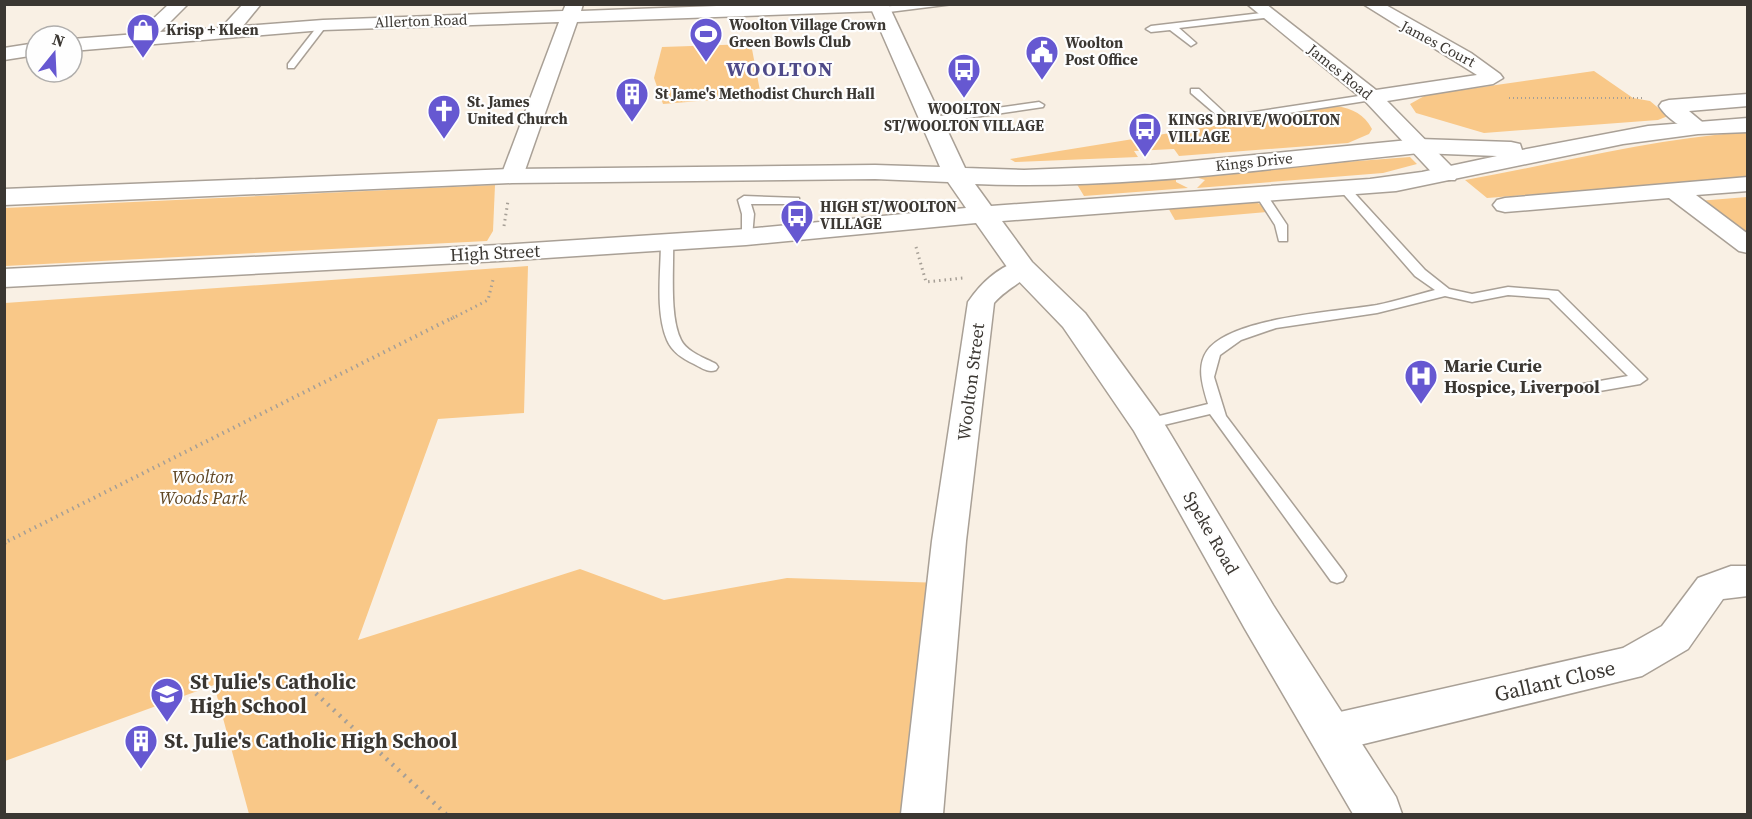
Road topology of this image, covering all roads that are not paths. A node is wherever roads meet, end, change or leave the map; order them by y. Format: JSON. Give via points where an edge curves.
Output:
{"nodes":[{"id":1,"x":180,"y":4,"type":"edge"},
{"id":2,"x":254,"y":4,"type":"edge"},
{"id":3,"x":432,"y":4,"type":"edge"},
{"id":4,"x":949,"y":4,"type":"edge"},
{"id":5,"x":1371,"y":4,"type":"edge"},
{"id":6,"x":879,"y":7,"type":"edge"},
{"id":7,"x":574,"y":10,"type":"edge"},
{"id":8,"x":1262,"y":10,"type":"edge"},
{"id":9,"x":423,"y":21,"type":"junction"},
{"id":10,"x":323,"y":26,"type":"junction"},
{"id":11,"x":1172,"y":27,"type":"junction"},
{"id":12,"x":1151,"y":30,"type":"dead end"},
{"id":13,"x":228,"y":31,"type":"junction"},
{"id":14,"x":144,"y":39,"type":"junction"},
{"id":15,"x":1191,"y":43,"type":"dead end"},
{"id":16,"x":84,"y":44,"type":"edge"},
{"id":17,"x":24,"y":51,"type":"edge"},
{"id":18,"x":6,"y":53,"type":"edge"},
{"id":19,"x":291,"y":66,"type":"dead end"},
{"id":20,"x":1195,"y":91,"type":"dead end"},
{"id":21,"x":1372,"y":97,"type":"junction"},
{"id":22,"x":1748,"y":100,"type":"edge"},
{"id":23,"x":1039,"y":105,"type":"dead end"},
{"id":24,"x":933,"y":120,"type":"junction"},
{"id":25,"x":1748,"y":125,"type":"edge"},
{"id":26,"x":1696,"y":126,"type":"junction"},
{"id":27,"x":1419,"y":146,"type":"junction"},
{"id":28,"x":1552,"y":150,"type":"junction"},
{"id":29,"x":956,"y":174,"type":"junction"},
{"id":30,"x":1447,"y":175,"type":"junction"},
{"id":31,"x":512,"y":176,"type":"junction"},
{"id":32,"x":1748,"y":184,"type":"edge"},
{"id":33,"x":1344,"y":188,"type":"junction"},
{"id":34,"x":1674,"y":190,"type":"junction"},
{"id":35,"x":1261,"y":194,"type":"junction"},
{"id":36,"x":4,"y":197,"type":"edge"},
{"id":37,"x":1505,"y":205,"type":"dead end"},
{"id":38,"x":984,"y":214,"type":"junction"},
{"id":39,"x":800,"y":232,"type":"junction"},
{"id":40,"x":746,"y":237,"type":"junction"},
{"id":41,"x":1282,"y":238,"type":"dead end"},
{"id":42,"x":668,"y":241,"type":"junction"},
{"id":43,"x":1748,"y":246,"type":"edge"},
{"id":44,"x":1022,"y":268,"type":"junction"},
{"id":45,"x":4,"y":278,"type":"edge"},
{"id":46,"x":1444,"y":292,"type":"junction"},
{"id":47,"x":711,"y":367,"type":"dead end"},
{"id":48,"x":1588,"y":388,"type":"dead end"},
{"id":49,"x":1216,"y":407,"type":"junction"},
{"id":50,"x":1147,"y":424,"type":"junction"},
{"id":51,"x":1337,"y":576,"type":"dead end"},
{"id":52,"x":1748,"y":581,"type":"edge"},
{"id":53,"x":1331,"y":733,"type":"junction"},
{"id":54,"x":921,"y":814,"type":"edge"},
{"id":55,"x":1379,"y":814,"type":"edge"}],
"edges":[{"from":1,"to":14,"type":"street"},
{"from":2,"to":13,"type":"street"},
{"from":3,"to":9,"type":"street"},
{"from":4,"to":6,"type":"lane"},
{"from":5,"to":21,"type":"street","name":"James Court","via":[[1476,64],[1492,78]]},
{"from":6,"to":7,"type":"street","name":"Allerton Road"},
{"from":6,"to":24,"type":"main road"},
{"from":7,"to":9,"type":"street","name":"Allerton Road"},
{"from":7,"to":31,"type":"street"},
{"from":8,"to":11,"type":"lane"},
{"from":8,"to":21,"type":"street","name":"James Road"},
{"from":9,"to":10,"type":"street","name":"Allerton Road"},
{"from":10,"to":13,"type":"street","name":"Allerton Road"},
{"from":10,"to":19,"type":"lane"},
{"from":11,"to":12,"type":"lane"},
{"from":11,"to":15,"type":"lane"},
{"from":13,"to":14,"type":"street","name":"Allerton Road"},
{"from":14,"to":16,"type":"street","name":"Allerton Road"},
{"from":17,"to":18,"type":"street"},
{"from":20,"to":21,"type":"lane","via":[[1226,120]]},
{"from":21,"to":27,"type":"street","name":"James Road"},
{"from":22,"to":26,"type":"street","via":[[1669,106]]},
{"from":23,"to":24,"type":"lane"},
{"from":24,"to":29,"type":"main road"},
{"from":25,"to":26,"type":"main road","name":"Kings Drive"},
{"from":26,"to":28,"type":"main road","name":"Kings Drive"},
{"from":27,"to":28,"type":"main road","name":"Kings Drive"},
{"from":27,"to":29,"type":"main road","name":"Kings Drive","via":[[1151,172],[1024,178]]},
{"from":27,"to":30,"type":"street","name":"James Road"},
{"from":28,"to":30,"type":"main road","name":"Kings Drive"},
{"from":29,"to":31,"type":"main road"},
{"from":29,"to":38,"type":"main road"},
{"from":30,"to":33,"type":"main road","name":"Kings Drive","via":[[1382,188]]},
{"from":31,"to":36,"type":"main road"},
{"from":32,"to":34,"type":"street"},
{"from":33,"to":35,"type":"main road","name":"Kings Drive"},
{"from":33,"to":46,"type":"lane","via":[[1420,273]]},
{"from":34,"to":37,"type":"street"},
{"from":34,"to":43,"type":"street"},
{"from":35,"to":38,"type":"main road","name":"Kings Drive"},
{"from":35,"to":41,"type":"lane","via":[[1281,225]]},
{"from":38,"to":39,"type":"main road","name":"High Street"},
{"from":38,"to":44,"type":"main road"},
{"from":39,"to":40,"type":"main road","name":"High Street"},
{"from":39,"to":40,"type":"lane","via":[[792,211],[795,200],[744,200],[748,214]]},
{"from":40,"to":42,"type":"main road","name":"High Street"},
{"from":42,"to":45,"type":"main road","name":"High Street"},
{"from":42,"to":47,"type":"lane","via":[[674,340],[686,354]]},
{"from":44,"to":50,"type":"main road","name":"Speke Road","via":[[1074,320]]},
{"from":44,"to":54,"type":"street","name":"Woolton Street","via":[[991,288],[981,302],[949,541]]},
{"from":46,"to":48,"type":"lane","via":[[1472,298],[1508,291],[1553,294],[1640,379]]},
{"from":46,"to":49,"type":"lane","via":[[1367,311],[1274,324],[1236,337],[1213,353],[1207,377]]},
{"from":49,"to":50,"type":"lane"},
{"from":49,"to":51,"type":"lane","via":[[1219,417]]},
{"from":50,"to":53,"type":"main road","name":"Speke Road"},
{"from":52,"to":53,"type":"street","name":"Gallant Close","via":[[1719,583],[1707,590],[1696,613],[1679,634],[1655,652],[1629,664]]},
{"from":53,"to":55,"type":"main road","name":"Speke Road"}]}
